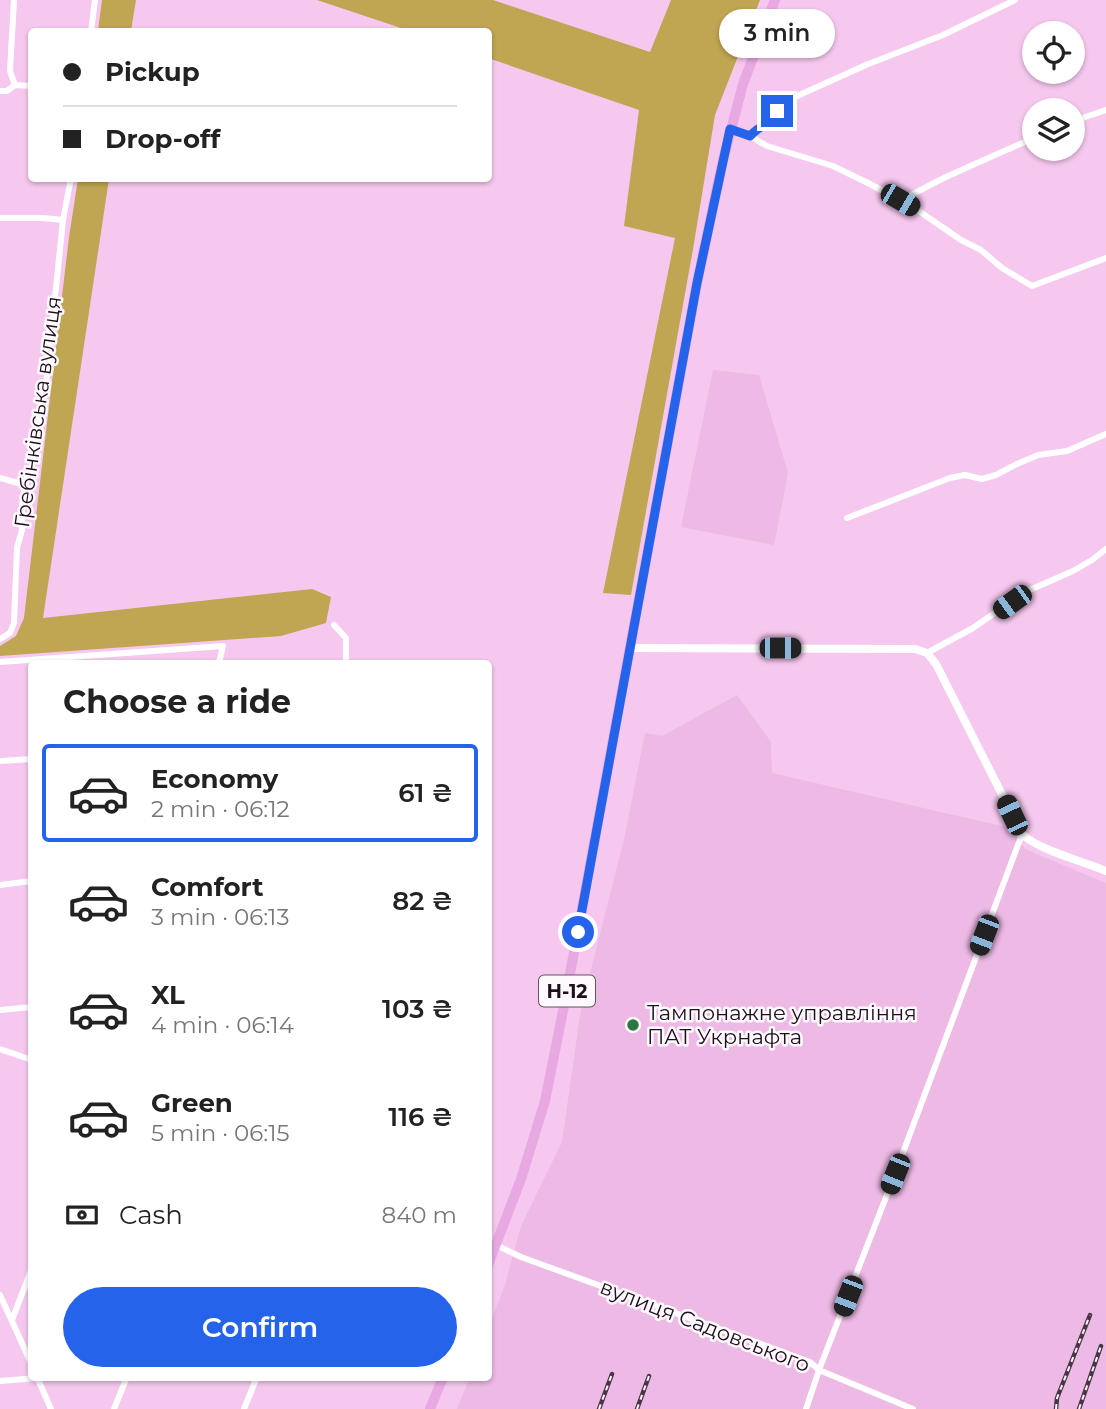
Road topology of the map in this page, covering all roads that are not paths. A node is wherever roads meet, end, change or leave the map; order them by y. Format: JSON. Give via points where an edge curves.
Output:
{"nodes":[{"id":1,"x":14,"y":0,"type":"edge"},
{"id":2,"x":95,"y":0,"type":"edge"},
{"id":3,"x":775,"y":0,"type":"edge"},
{"id":4,"x":1015,"y":0,"type":"edge"},
{"id":5,"x":92,"y":28,"type":"edge"},
{"id":6,"x":15,"y":85,"type":"junction"},
{"id":7,"x":28,"y":86,"type":"edge"},
{"id":8,"x":0,"y":91,"type":"edge"},
{"id":9,"x":1106,"y":110,"type":"edge"},
{"id":10,"x":1085,"y":117,"type":"edge"},
{"id":11,"x":730,"y":129,"type":"junction"},
{"id":12,"x":750,"y":136,"type":"junction"},
{"id":13,"x":1022,"y":143,"type":"edge"},
{"id":14,"x":70,"y":182,"type":"edge"},
{"id":15,"x":900,"y":200,"type":"junction"},
{"id":16,"x":0,"y":218,"type":"edge"},
{"id":17,"x":63,"y":220,"type":"junction"},
{"id":18,"x":1106,"y":258,"type":"edge"},
{"id":19,"x":1106,"y":434,"type":"edge"},
{"id":20,"x":0,"y":478,"type":"edge"},
{"id":21,"x":25,"y":485,"type":"junction"},
{"id":22,"x":848,"y":518,"type":"dead end"},
{"id":23,"x":1106,"y":549,"type":"edge"},
{"id":24,"x":334,"y":625,"type":"dead end"},
{"id":25,"x":0,"y":639,"type":"edge"},
{"id":26,"x":631,"y":648,"type":"junction"},
{"id":27,"x":927,"y":653,"type":"junction"},
{"id":28,"x":220,"y":660,"type":"edge"},
{"id":29,"x":346,"y":660,"type":"edge"},
{"id":30,"x":0,"y":662,"type":"edge"},
{"id":31,"x":28,"y":760,"type":"edge"},
{"id":32,"x":0,"y":761,"type":"edge"},
{"id":33,"x":1022,"y":834,"type":"junction"},
{"id":34,"x":1106,"y":870,"type":"edge"},
{"id":35,"x":28,"y":882,"type":"edge"},
{"id":36,"x":0,"y":885,"type":"edge"},
{"id":37,"x":28,"y":1007,"type":"edge"},
{"id":38,"x":0,"y":1010,"type":"edge"},
{"id":39,"x":0,"y":1049,"type":"edge"},
{"id":40,"x":28,"y":1059,"type":"edge"},
{"id":41,"x":492,"y":1242,"type":"edge"},
{"id":42,"x":28,"y":1278,"type":"edge"},
{"id":43,"x":0,"y":1295,"type":"edge"},
{"id":44,"x":12,"y":1320,"type":"junction"},
{"id":45,"x":28,"y":1356,"type":"edge"},
{"id":46,"x":819,"y":1370,"type":"junction"},
{"id":47,"x":28,"y":1378,"type":"edge"},
{"id":48,"x":0,"y":1381,"type":"edge"},
{"id":49,"x":39,"y":1381,"type":"edge"},
{"id":50,"x":125,"y":1381,"type":"edge"},
{"id":51,"x":255,"y":1381,"type":"edge"},
{"id":52,"x":441,"y":1381,"type":"edge"},
{"id":53,"x":50,"y":1407,"type":"edge"},
{"id":54,"x":42,"y":1409,"type":"edge"},
{"id":55,"x":114,"y":1409,"type":"edge"},
{"id":56,"x":244,"y":1409,"type":"edge"},
{"id":57,"x":430,"y":1409,"type":"edge"},
{"id":58,"x":806,"y":1409,"type":"edge"},
{"id":59,"x":913,"y":1409,"type":"edge"}],
"edges":[{"from":1,"to":6,"type":"street","via":[[10,71]]},
{"from":2,"to":5,"type":"street"},
{"from":3,"to":11,"type":"main road"},
{"from":4,"to":12,"type":"street","via":[[786,101],[774,118]]},
{"from":6,"to":7,"type":"street"},
{"from":6,"to":8,"type":"street"},
{"from":9,"to":10,"type":"street"},
{"from":11,"to":12,"type":"street"},
{"from":11,"to":26,"type":"main road","number":"Н-12"},
{"from":12,"to":15,"type":"street","via":[[767,146],[833,166]]},
{"from":13,"to":15,"type":"street"},
{"from":14,"to":17,"type":"street","name":"Гребінківська вулиця"},
{"from":15,"to":18,"type":"street","via":[[1032,286]]},
{"from":16,"to":17,"type":"street"},
{"from":17,"to":21,"type":"street","name":"Гребінківська вулиця","via":[[46,385]]},
{"from":19,"to":22,"type":"street","via":[[1067,451],[1038,455],[996,475],[950,478]]},
{"from":20,"to":21,"type":"street"},
{"from":21,"to":25,"type":"street","name":"Гребінківська вулиця","via":[[14,623],[10,633]]},
{"from":23,"to":27,"type":"street","via":[[1092,561],[1025,592]]},
{"from":24,"to":29,"type":"street","via":[[346,638]]},
{"from":26,"to":27,"type":"street","via":[[915,649]]},
{"from":26,"to":41,"type":"main road","number":"Н-12","via":[[545,1101],[521,1179]]},
{"from":27,"to":33,"type":"street"},
{"from":28,"to":30,"type":"street","via":[[223,646]]},
{"from":31,"to":32,"type":"street"},
{"from":33,"to":34,"type":"street"},
{"from":33,"to":46,"type":"street"},
{"from":35,"to":36,"type":"street"},
{"from":37,"to":38,"type":"street"},
{"from":39,"to":40,"type":"street"},
{"from":41,"to":46,"type":"street","name":"вулиця Садовського","via":[[521,1257],[810,1362]]},
{"from":42,"to":44,"type":"street"},
{"from":43,"to":44,"type":"street"},
{"from":44,"to":45,"type":"street"},
{"from":46,"to":58,"type":"street"},
{"from":46,"to":59,"type":"street","name":"вулиця Садовського"},
{"from":47,"to":48,"type":"street"},
{"from":49,"to":53,"type":"street"},
{"from":50,"to":55,"type":"street"},
{"from":51,"to":56,"type":"street"},
{"from":52,"to":57,"type":"main road"},
{"from":53,"to":54,"type":"street"}]}
